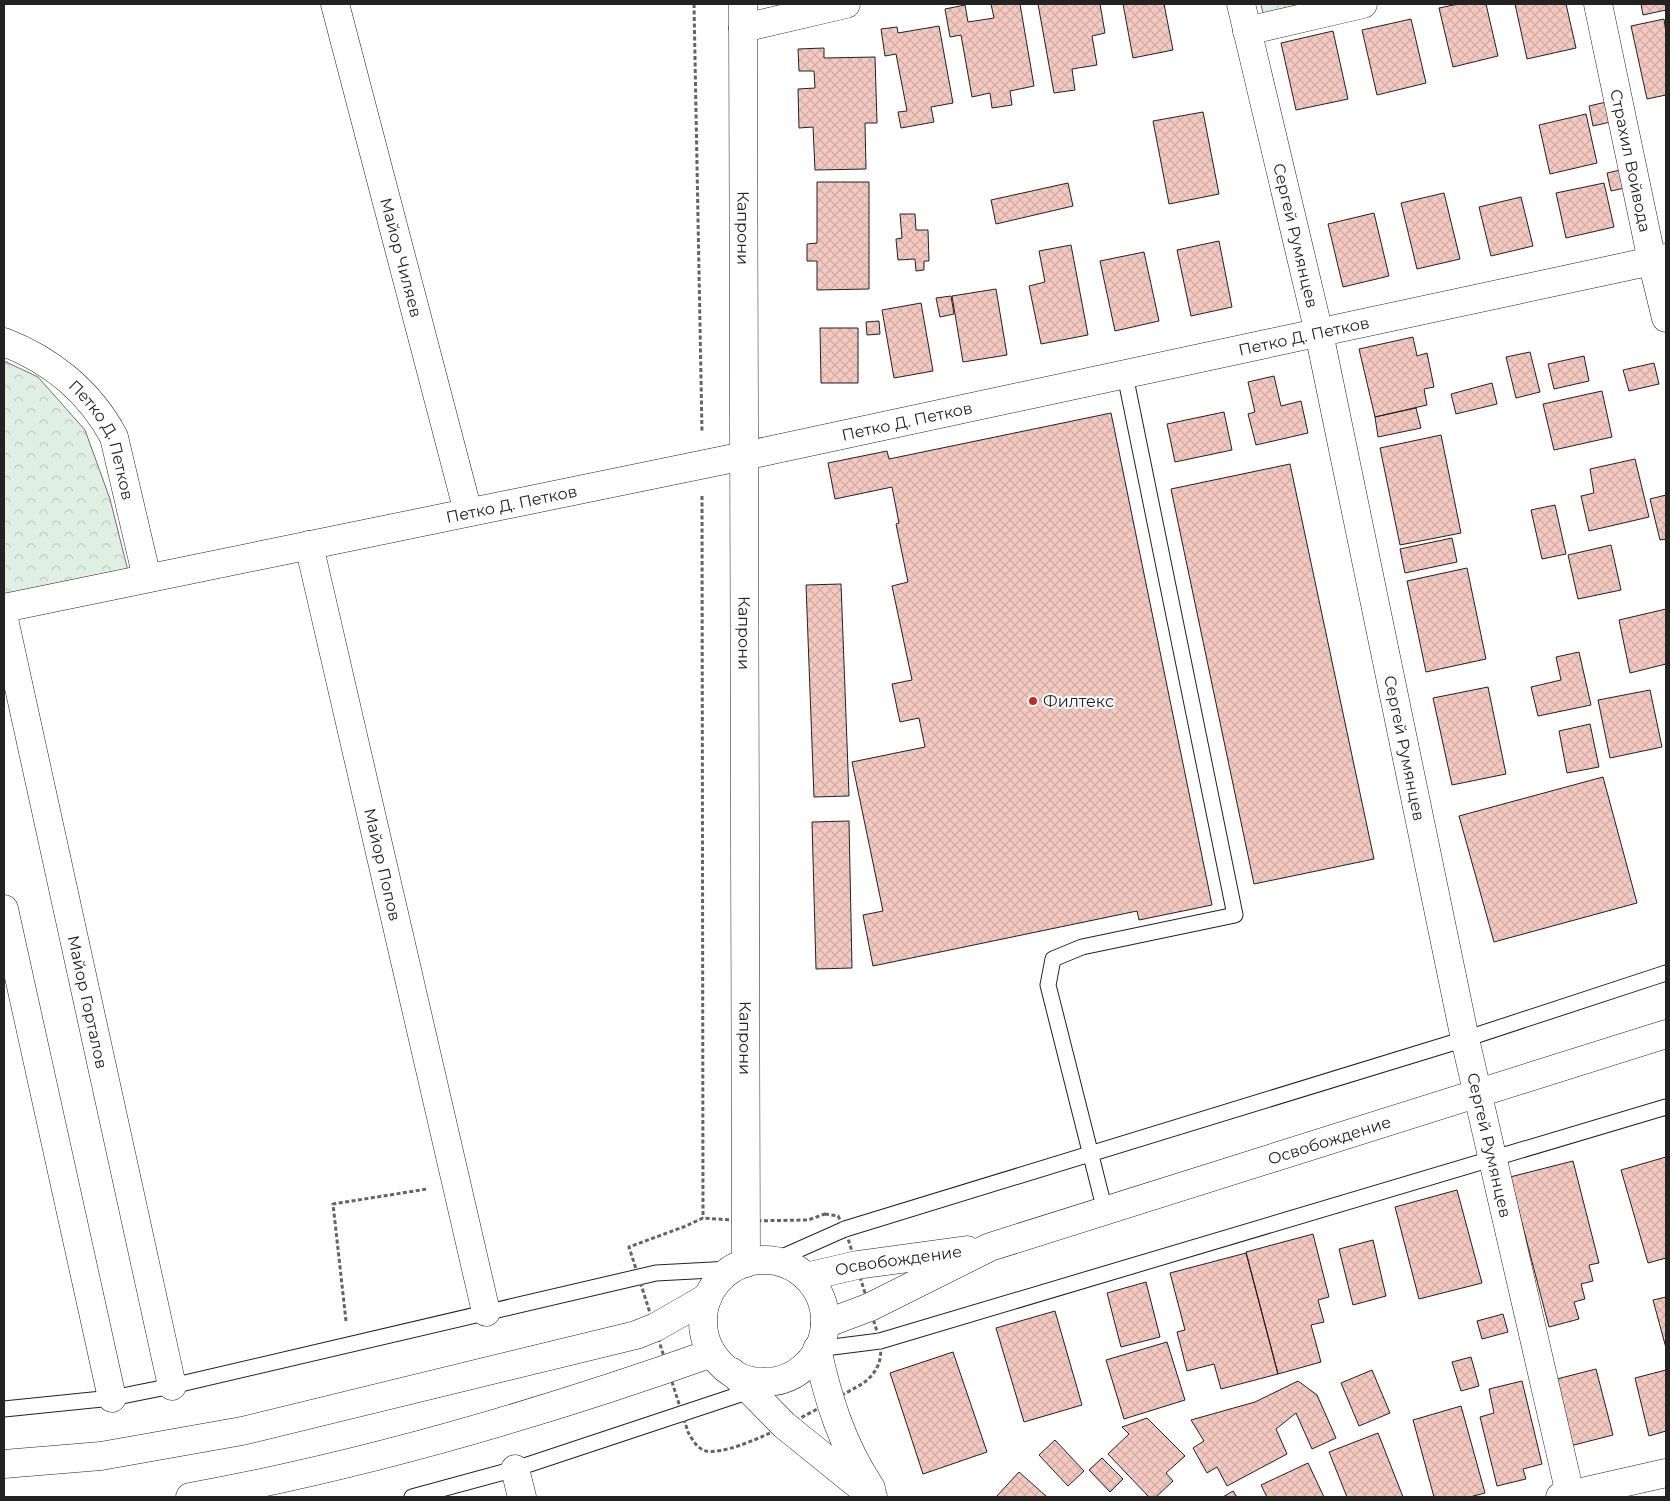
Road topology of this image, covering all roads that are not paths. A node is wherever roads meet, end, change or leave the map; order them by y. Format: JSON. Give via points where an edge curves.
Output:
{"nodes":[{"id":1,"x":335,"y":4,"type":"edge"},
{"id":2,"x":846,"y":4,"type":"edge"},
{"id":3,"x":1241,"y":4,"type":"edge"},
{"id":4,"x":1363,"y":4,"type":"edge"},
{"id":5,"x":1598,"y":4,"type":"edge"},
{"id":6,"x":743,"y":16,"type":"edge"},
{"id":7,"x":1247,"y":31,"type":"junction"},
{"id":8,"x":1659,"y":259,"type":"edge"},
{"id":9,"x":1666,"y":318,"type":"edge"},
{"id":10,"x":1319,"y":333,"type":"junction"},
{"id":11,"x":4,"y":342,"type":"edge"},
{"id":12,"x":1125,"y":375,"type":"junction"},
{"id":13,"x":744,"y":456,"type":"junction"},
{"id":14,"x":468,"y":512,"type":"junction"},
{"id":15,"x":309,"y":545,"type":"junction"},
{"id":16,"x":147,"y":578,"type":"junction"},
{"id":17,"x":4,"y":608,"type":"edge"},
{"id":18,"x":4,"y":619,"type":"edge"},
{"id":19,"x":4,"y":909,"type":"edge"},
{"id":20,"x":1666,"y":973,"type":"edge"},
{"id":21,"x":1666,"y":1034,"type":"edge"},
{"id":22,"x":1465,"y":1039,"type":"junction"},
{"id":23,"x":1478,"y":1092,"type":"junction"},
{"id":24,"x":1666,"y":1107,"type":"edge"},
{"id":25,"x":1089,"y":1154,"type":"junction"},
{"id":26,"x":1493,"y":1160,"type":"junction"},
{"id":27,"x":1104,"y":1211,"type":"junction"},
{"id":28,"x":990,"y":1247,"type":"junction"},
{"id":29,"x":773,"y":1261,"type":"junction"},
{"id":30,"x":739,"y":1266,"type":"junction"},
{"id":31,"x":806,"y":1277,"type":"junction"},
{"id":32,"x":708,"y":1297,"type":"junction"},
{"id":33,"x":486,"y":1312,"type":"junction"},
{"id":34,"x":821,"y":1337,"type":"junction"},
{"id":35,"x":712,"y":1353,"type":"junction"},
{"id":36,"x":751,"y":1381,"type":"junction"},
{"id":37,"x":172,"y":1386,"type":"junction"},
{"id":38,"x":112,"y":1398,"type":"junction"},
{"id":39,"x":4,"y":1409,"type":"edge"},
{"id":40,"x":4,"y":1464,"type":"edge"},
{"id":41,"x":515,"y":1469,"type":"junction"},
{"id":42,"x":1666,"y":1473,"type":"edge"},
{"id":43,"x":1565,"y":1496,"type":"edge"},
{"id":44,"x":190,"y":1497,"type":"edge"},
{"id":45,"x":412,"y":1497,"type":"edge"},
{"id":46,"x":522,"y":1497,"type":"edge"},
{"id":47,"x":873,"y":1497,"type":"edge"},
{"id":48,"x":877,"y":1497,"type":"edge"}],
"edges":[{"from":1,"to":14,"type":"street","name":"Майор Чиляев"},
{"from":2,"to":6,"type":"street"},
{"from":3,"to":7,"type":"street","name":"Сергей Румянцев"},
{"from":4,"to":7,"type":"street"},
{"from":5,"to":8,"type":"street","name":"Страхил Войвода"},
{"from":6,"to":13,"type":"street","name":"Капрони"},
{"from":7,"to":10,"type":"street","name":"Сергей Румянцев"},
{"from":8,"to":9,"type":"street","name":"Страхил Войвода"},
{"from":8,"to":10,"type":"street","name":"Петко Д. Петков"},
{"from":10,"to":12,"type":"street","name":"Петко Д. Петков"},
{"from":10,"to":22,"type":"street","name":"Сергей Румянцев"},
{"from":11,"to":16,"type":"street","name":"Петко Д. Петков","via":[[32,354],[62,374],[104,418],[114,437]]},
{"from":12,"to":13,"type":"street","name":"Петко Д. Петков"},
{"from":12,"to":25,"type":"lane","via":[[1235,915],[1082,947],[1053,959],[1048,985]]},
{"from":13,"to":14,"type":"street","name":"Петко Д. Петков"},
{"from":13,"to":30,"type":"street","name":"Капрони","via":[[745,1221]]},
{"from":14,"to":15,"type":"street","name":"Петко Д. Петков"},
{"from":15,"to":16,"type":"street","name":"Петко Д. Петков"},
{"from":15,"to":33,"type":"street","name":"Майор Попов"},
{"from":16,"to":17,"type":"street","name":"Петко Д. Петков"},
{"from":18,"to":37,"type":"street","name":"Майор Горталов"},
{"from":19,"to":38,"type":"street"},
{"from":20,"to":22,"type":"lane"},
{"from":21,"to":23,"type":"street","name":"Освобождение"},
{"from":22,"to":23,"type":"street","name":"Сергей Румянцев"},
{"from":22,"to":25,"type":"lane"},
{"from":23,"to":26,"type":"street","name":"Сергей Румянцев"},
{"from":23,"to":27,"type":"street","name":"Освобождение"},
{"from":24,"to":26,"type":"lane"},
{"from":25,"to":27,"type":"lane"},
{"from":25,"to":29,"type":"lane","via":[[846,1229]]},
{"from":26,"to":34,"type":"lane","via":[[880,1341]]},
{"from":26,"to":43,"type":"street","name":"Сергей Румянцев"},
{"from":27,"to":28,"type":"street","name":"Освобождение"},
{"from":28,"to":31,"type":"street","name":"Освобождение","via":[[857,1266]]},
{"from":28,"to":34,"type":"street","name":"Освобождение","via":[[870,1307]]},
{"from":29,"to":30,"type":"street"},
{"from":29,"to":31,"type":"street","via":[[791,1266]]},
{"from":30,"to":32,"type":"street","via":[[717,1282]]},
{"from":30,"to":33,"type":"lane","via":[[656,1273]]},
{"from":31,"to":34,"type":"street","via":[[822,1304]]},
{"from":32,"to":35,"type":"street","via":[[704,1326]]},
{"from":32,"to":40,"type":"street","via":[[636,1335],[242,1431],[101,1456]]},
{"from":33,"to":37,"type":"lane"},
{"from":34,"to":36,"type":"street","via":[[808,1362],[795,1373]]},
{"from":34,"to":48,"type":"street","via":[[830,1401],[845,1442]]},
{"from":35,"to":36,"type":"street"},
{"from":35,"to":44,"type":"street","via":[[456,1434],[260,1484]]},
{"from":36,"to":41,"type":"lane","via":[[681,1414]]},
{"from":36,"to":47,"type":"street","via":[[784,1425]]},
{"from":37,"to":38,"type":"lane"},
{"from":38,"to":39,"type":"lane"},
{"from":41,"to":45,"type":"lane"},
{"from":41,"to":46,"type":"street"},
{"from":42,"to":43,"type":"street"}]}
